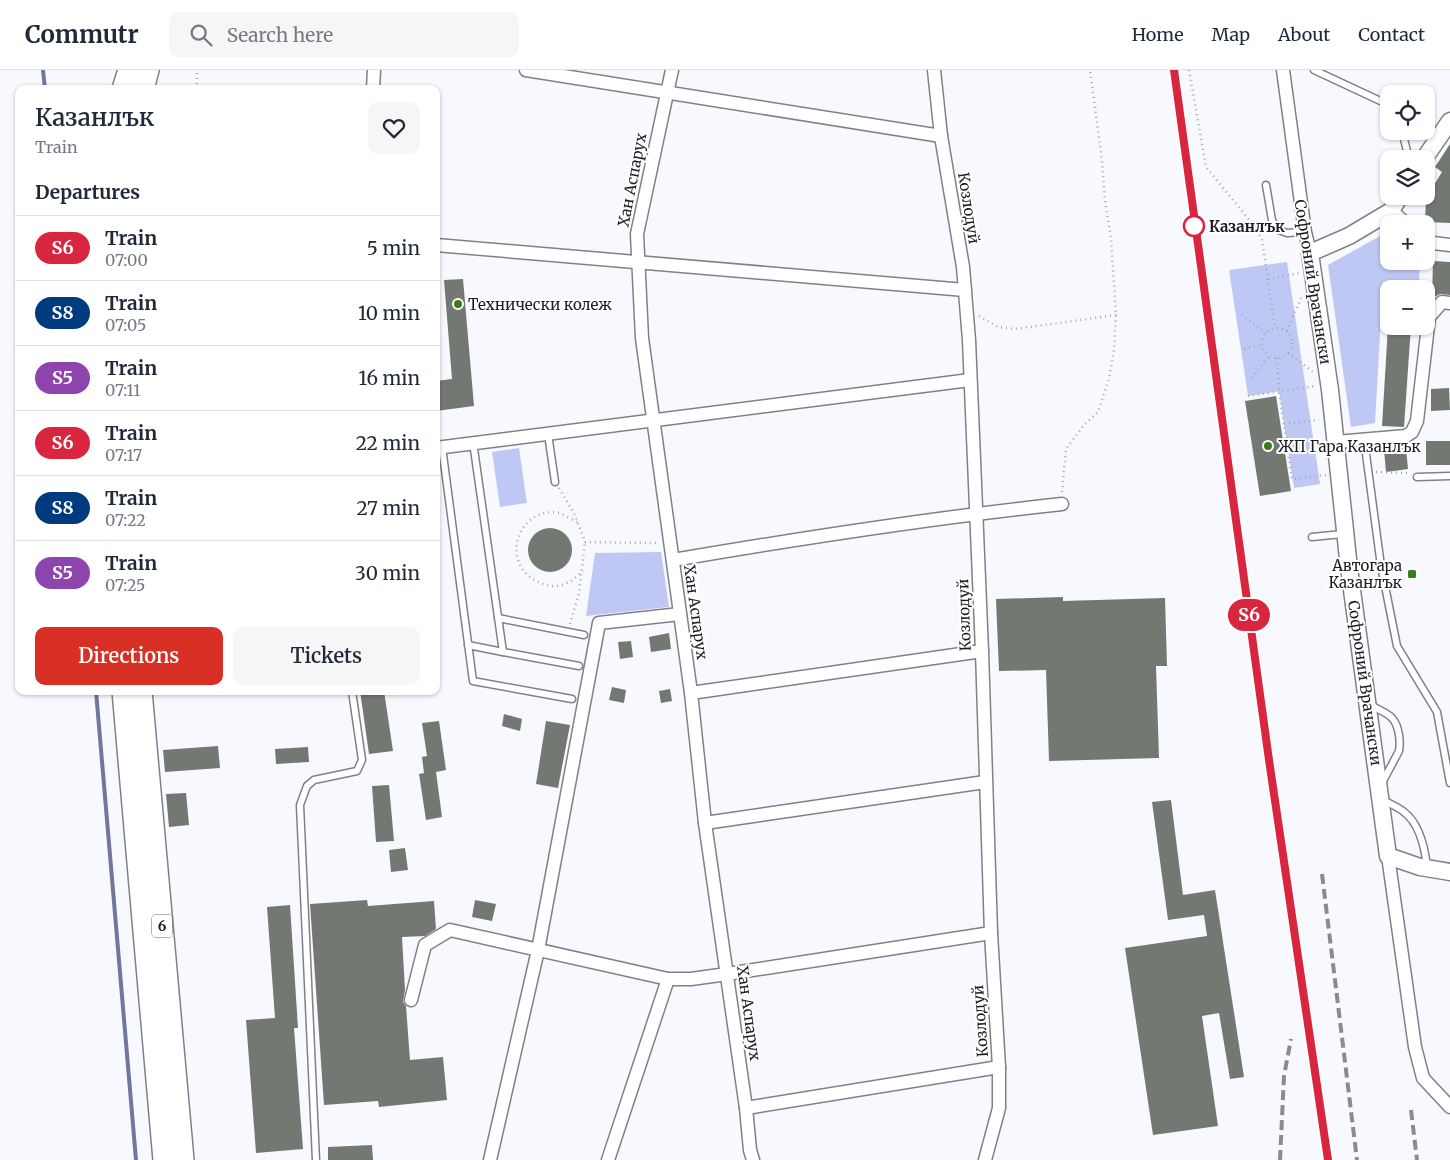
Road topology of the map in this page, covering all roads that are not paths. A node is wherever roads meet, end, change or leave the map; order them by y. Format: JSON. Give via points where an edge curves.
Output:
{"nodes":[{"id":1,"x":148,"y":70,"type":"edge"},
{"id":2,"x":374,"y":70,"type":"edge"},
{"id":3,"x":526,"y":70,"type":"edge"},
{"id":4,"x":672,"y":70,"type":"edge"},
{"id":5,"x":934,"y":70,"type":"edge"},
{"id":6,"x":1284,"y":70,"type":"edge"},
{"id":7,"x":1314,"y":70,"type":"edge"},
{"id":8,"x":129,"y":81,"type":"edge"},
{"id":9,"x":373,"y":85,"type":"edge"},
{"id":10,"x":667,"y":91,"type":"junction"},
{"id":11,"x":1380,"y":101,"type":"edge"},
{"id":12,"x":1450,"y":120,"type":"edge"},
{"id":13,"x":941,"y":136,"type":"junction"},
{"id":14,"x":1430,"y":150,"type":"edge"},
{"id":15,"x":1266,"y":184,"type":"dead end"},
{"id":16,"x":1395,"y":205,"type":"edge"},
{"id":17,"x":1391,"y":211,"type":"junction"},
{"id":18,"x":1396,"y":215,"type":"edge"},
{"id":19,"x":1305,"y":232,"type":"junction"},
{"id":20,"x":1435,"y":244,"type":"edge"},
{"id":21,"x":440,"y":245,"type":"edge"},
{"id":22,"x":1450,"y":245,"type":"edge"},
{"id":23,"x":1310,"y":253,"type":"junction"},
{"id":24,"x":638,"y":261,"type":"junction"},
{"id":25,"x":964,"y":290,"type":"junction"},
{"id":26,"x":1450,"y":303,"type":"edge"},
{"id":27,"x":970,"y":380,"type":"junction"},
{"id":28,"x":654,"y":421,"type":"junction"},
{"id":29,"x":548,"y":434,"type":"junction"},
{"id":30,"x":1364,"y":439,"type":"junction"},
{"id":31,"x":473,"y":442,"type":"junction"},
{"id":32,"x":1336,"y":442,"type":"junction"},
{"id":33,"x":440,"y":448,"type":"edge"},
{"id":34,"x":440,"y":455,"type":"edge"},
{"id":35,"x":1417,"y":476,"type":"dead end"},
{"id":36,"x":1450,"y":476,"type":"edge"},
{"id":37,"x":555,"y":482,"type":"road end"},
{"id":38,"x":1062,"y":504,"type":"road end"},
{"id":39,"x":976,"y":513,"type":"junction"},
{"id":40,"x":1345,"y":534,"type":"junction"},
{"id":41,"x":1312,"y":537,"type":"dead end"},
{"id":42,"x":673,"y":560,"type":"junction"},
{"id":43,"x":680,"y":614,"type":"junction"},
{"id":44,"x":498,"y":618,"type":"junction"},
{"id":45,"x":584,"y":635,"type":"dead end"},
{"id":46,"x":468,"y":645,"type":"junction"},
{"id":47,"x":982,"y":651,"type":"junction"},
{"id":48,"x":503,"y":652,"type":"junction"},
{"id":49,"x":579,"y":666,"type":"dead end"},
{"id":50,"x":691,"y":693,"type":"junction"},
{"id":51,"x":123,"y":695,"type":"edge"},
{"id":52,"x":141,"y":695,"type":"edge"},
{"id":53,"x":353,"y":695,"type":"edge"},
{"id":54,"x":572,"y":699,"type":"dead end"},
{"id":55,"x":1367,"y":703,"type":"junction"},
{"id":56,"x":985,"y":782,"type":"junction"},
{"id":57,"x":1450,"y":784,"type":"edge"},
{"id":58,"x":1380,"y":794,"type":"junction"},
{"id":59,"x":705,"y":823,"type":"junction"},
{"id":60,"x":1388,"y":856,"type":"junction"},
{"id":61,"x":1428,"y":868,"type":"junction"},
{"id":62,"x":1450,"y":872,"type":"edge"},
{"id":63,"x":991,"y":933,"type":"junction"},
{"id":64,"x":538,"y":950,"type":"junction"},
{"id":65,"x":727,"y":974,"type":"junction"},
{"id":66,"x":668,"y":979,"type":"junction"},
{"id":67,"x":411,"y":1000,"type":"dead end"},
{"id":68,"x":999,"y":1067,"type":"junction"},
{"id":69,"x":1450,"y":1107,"type":"edge"},
{"id":70,"x":746,"y":1108,"type":"junction"},
{"id":71,"x":164,"y":1160,"type":"edge"},
{"id":72,"x":182,"y":1160,"type":"edge"},
{"id":73,"x":316,"y":1160,"type":"edge"},
{"id":74,"x":490,"y":1160,"type":"edge"},
{"id":75,"x":608,"y":1160,"type":"edge"},
{"id":76,"x":754,"y":1160,"type":"edge"},
{"id":77,"x":985,"y":1160,"type":"edge"}],
"edges":[{"from":1,"to":8,"type":"highway"},
{"from":2,"to":9,"type":"street"},
{"from":3,"to":10,"type":"street"},
{"from":4,"to":10,"type":"street","name":"Хан Аспарух"},
{"from":5,"to":13,"type":"street","name":"Козлодуй"},
{"from":6,"to":19,"type":"street","name":"Софроний Врачански"},
{"from":7,"to":11,"type":"lane"},
{"from":10,"to":13,"type":"street"},
{"from":10,"to":24,"type":"street","name":"Хан Аспарух","via":[[637,234]]},
{"from":12,"to":14,"type":"street"},
{"from":13,"to":25,"type":"street","name":"Козлодуй"},
{"from":15,"to":19,"type":"lane","via":[[1276,229],[1287,233]]},
{"from":16,"to":17,"type":"street"},
{"from":17,"to":18,"type":"street"},
{"from":17,"to":23,"type":"street","via":[[1349,236]]},
{"from":19,"to":23,"type":"street","name":"Софроний Врачански"},
{"from":20,"to":22,"type":"street"},
{"from":21,"to":24,"type":"street"},
{"from":23,"to":32,"type":"street","name":"Софроний Врачански"},
{"from":24,"to":25,"type":"street"},
{"from":24,"to":28,"type":"street","name":"Хан Аспарух","via":[[642,338]]},
{"from":25,"to":27,"type":"street","name":"Козлодуй"},
{"from":26,"to":30,"type":"street","via":[[1442,302],[1429,317],[1417,421],[1412,432],[1406,436]]},
{"from":27,"to":28,"type":"street"},
{"from":27,"to":39,"type":"street","name":"Козлодуй"},
{"from":28,"to":29,"type":"street"},
{"from":28,"to":42,"type":"street","name":"Хан Аспарух"},
{"from":29,"to":31,"type":"street"},
{"from":29,"to":37,"type":"lane"},
{"from":30,"to":32,"type":"street"},
{"from":30,"to":57,"type":"lane","via":[[1381,566],[1397,646],[1437,712]]},
{"from":31,"to":33,"type":"street"},
{"from":31,"to":44,"type":"lane"},
{"from":32,"to":40,"type":"street","name":"Софроний Врачански"},
{"from":34,"to":46,"type":"lane"},
{"from":35,"to":36,"type":"lane"},
{"from":38,"to":39,"type":"street"},
{"from":39,"to":42,"type":"street"},
{"from":39,"to":47,"type":"street","name":"Козлодуй"},
{"from":40,"to":41,"type":"lane"},
{"from":40,"to":55,"type":"street","name":"Софроний Врачански"},
{"from":42,"to":43,"type":"street","name":"Хан Аспарух"},
{"from":43,"to":50,"type":"street","name":"Хан Аспарух"},
{"from":43,"to":64,"type":"street","via":[[600,623]]},
{"from":44,"to":45,"type":"lane"},
{"from":44,"to":48,"type":"lane"},
{"from":46,"to":48,"type":"lane"},
{"from":46,"to":54,"type":"lane","via":[[473,681]]},
{"from":47,"to":50,"type":"street"},
{"from":47,"to":56,"type":"street","name":"Козлодуй"},
{"from":48,"to":49,"type":"lane"},
{"from":50,"to":59,"type":"street","name":"Хан Аспарух"},
{"from":51,"to":71,"type":"highway","number":"6"},
{"from":52,"to":72,"type":"highway","number":"6"},
{"from":53,"to":73,"type":"lane","via":[[362,760],[358,771],[314,780],[307,786],[300,805]]},
{"from":55,"to":58,"type":"street","name":"Софроний Врачански"},
{"from":55,"to":58,"type":"lane","via":[[1394,718],[1397,724],[1399,751]]},
{"from":56,"to":59,"type":"street"},
{"from":56,"to":63,"type":"street","name":"Козлодуй"},
{"from":58,"to":60,"type":"street","name":"Софроний Врачански"},
{"from":58,"to":61,"type":"lane","via":[[1410,818],[1424,843]]},
{"from":59,"to":65,"type":"street","name":"Хан Аспарух"},
{"from":60,"to":61,"type":"street"},
{"from":60,"to":69,"type":"street","name":"Софроний Врачански","via":[[1419,1063],[1423,1078]]},
{"from":61,"to":62,"type":"street"},
{"from":63,"to":65,"type":"street"},
{"from":63,"to":68,"type":"street","name":"Козлодуй"},
{"from":64,"to":66,"type":"street"},
{"from":64,"to":67,"type":"street","via":[[450,930],[425,945]]},
{"from":64,"to":74,"type":"street"},
{"from":65,"to":66,"type":"street"},
{"from":65,"to":70,"type":"street","name":"Хан Аспарух"},
{"from":66,"to":75,"type":"street"},
{"from":68,"to":70,"type":"street"},
{"from":68,"to":77,"type":"street","name":"Козлодуй","via":[[999,1108]]},
{"from":70,"to":76,"type":"street","name":"Хан Аспарух"}]}
